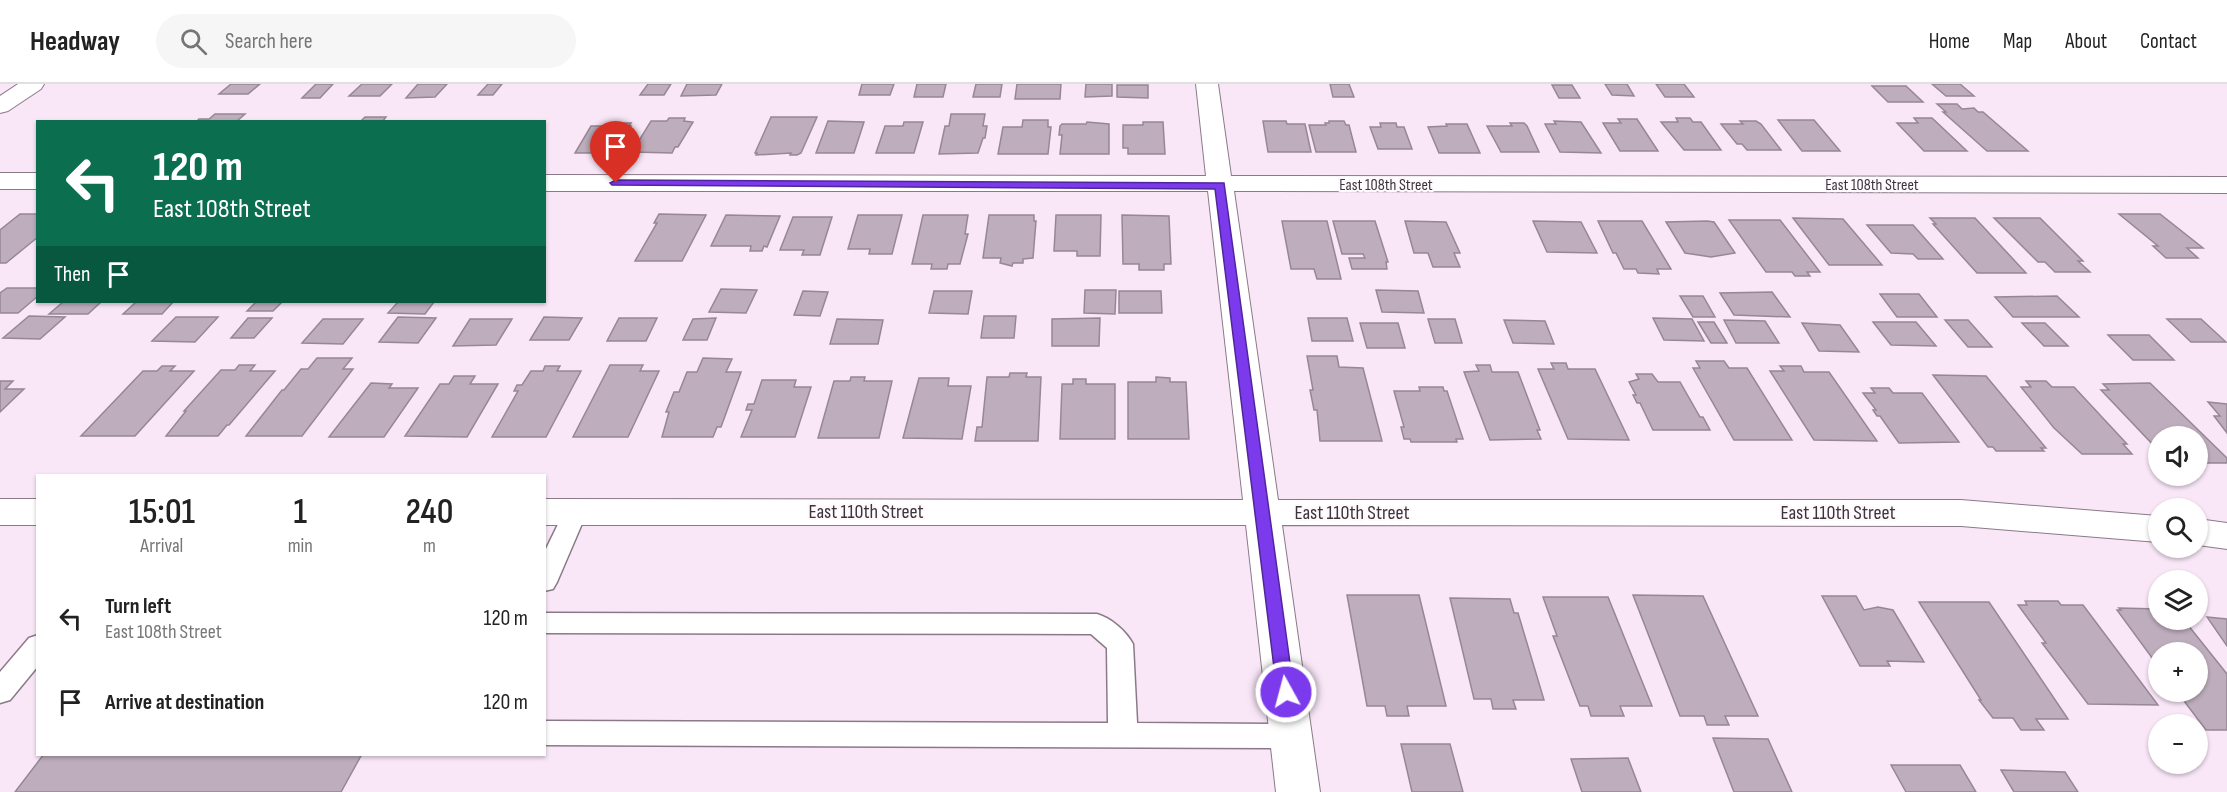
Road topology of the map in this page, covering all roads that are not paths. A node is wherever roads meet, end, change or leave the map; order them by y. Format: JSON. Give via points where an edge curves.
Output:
{"nodes":[{"id":1,"x":33,"y":84,"type":"edge"},
{"id":2,"x":1207,"y":84,"type":"edge"},
{"id":3,"x":0,"y":106,"type":"edge"},
{"id":4,"x":0,"y":181,"type":"edge"},
{"id":5,"x":36,"y":181,"type":"edge"},
{"id":6,"x":546,"y":183,"type":"edge"},
{"id":7,"x":1220,"y":185,"type":"junction"},
{"id":8,"x":2227,"y":185,"type":"edge"},
{"id":9,"x":0,"y":512,"type":"edge"},
{"id":10,"x":36,"y":512,"type":"edge"},
{"id":11,"x":560,"y":512,"type":"edge"},
{"id":12,"x":1262,"y":513,"type":"junction"},
{"id":13,"x":2148,"y":528,"type":"edge"},
{"id":14,"x":2208,"y":533,"type":"edge"},
{"id":15,"x":2227,"y":536,"type":"edge"},
{"id":16,"x":546,"y":573,"type":"edge"},
{"id":17,"x":546,"y":623,"type":"edge"},
{"id":18,"x":36,"y":648,"type":"edge"},
{"id":19,"x":0,"y":692,"type":"edge"},
{"id":20,"x":546,"y":733,"type":"edge"},
{"id":21,"x":1124,"y":735,"type":"junction"},
{"id":22,"x":1291,"y":736,"type":"junction"},
{"id":23,"x":1298,"y":792,"type":"edge"}],
"edges":[{"from":1,"to":3,"type":"street"},
{"from":2,"to":7,"type":"street"},
{"from":4,"to":5,"type":"street"},
{"from":6,"to":7,"type":"street","name":"East 108th Street"},
{"from":7,"to":8,"type":"street","name":"East 108th Street"},
{"from":7,"to":12,"type":"street"},
{"from":9,"to":10,"type":"street"},
{"from":11,"to":12,"type":"street","name":"East 110th Street"},
{"from":11,"to":16,"type":"lane"},
{"from":12,"to":13,"type":"street","name":"East 110th Street","via":[[1961,513]]},
{"from":12,"to":22,"type":"street"},
{"from":14,"to":15,"type":"street"},
{"from":17,"to":21,"type":"lane","via":[[1097,624],[1120,644]]},
{"from":18,"to":19,"type":"lane"},
{"from":20,"to":21,"type":"lane"},
{"from":21,"to":22,"type":"lane"},
{"from":22,"to":23,"type":"street"}]}
